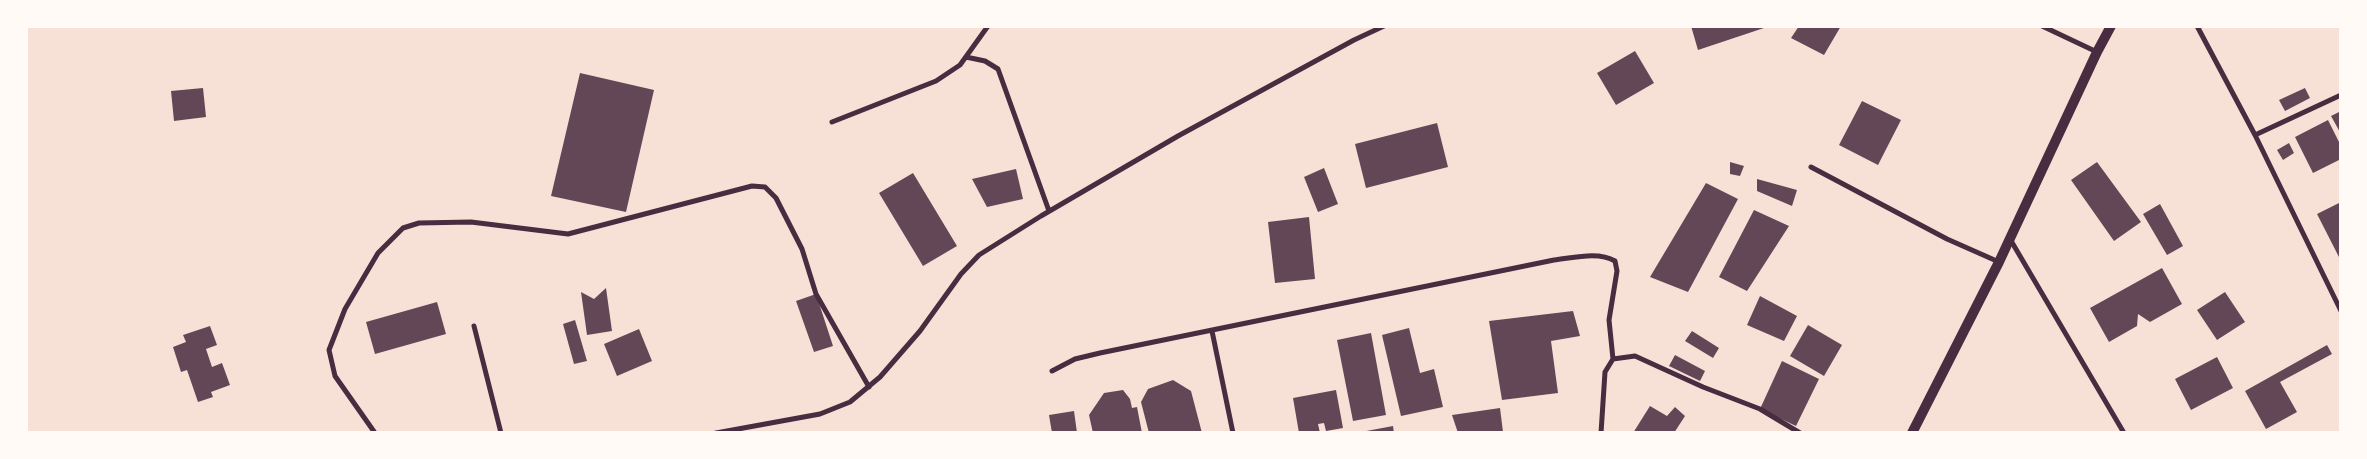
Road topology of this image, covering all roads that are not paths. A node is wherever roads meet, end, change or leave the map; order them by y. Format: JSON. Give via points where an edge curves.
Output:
{"nodes":[{"id":1,"x":988,"y":26,"type":"edge"},
{"id":2,"x":1384,"y":26,"type":"edge"},
{"id":3,"x":2042,"y":26,"type":"edge"},
{"id":4,"x":2111,"y":26,"type":"edge"},
{"id":5,"x":2197,"y":26,"type":"edge"},
{"id":6,"x":2097,"y":52,"type":"junction"},
{"id":7,"x":966,"y":57,"type":"junction"},
{"id":8,"x":2341,"y":95,"type":"edge"},
{"id":9,"x":832,"y":122,"type":"dead end"},
{"id":10,"x":2256,"y":135,"type":"junction"},
{"id":11,"x":1811,"y":167,"type":"dead end"},
{"id":12,"x":1050,"y":211,"type":"junction"},
{"id":13,"x":2010,"y":239,"type":"junction"},
{"id":14,"x":1999,"y":262,"type":"junction"},
{"id":15,"x":2341,"y":311,"type":"edge"},
{"id":16,"x":474,"y":326,"type":"dead end"},
{"id":17,"x":1212,"y":331,"type":"junction"},
{"id":18,"x":1613,"y":359,"type":"junction"},
{"id":19,"x":1052,"y":371,"type":"dead end"},
{"id":20,"x":869,"y":387,"type":"junction"},
{"id":21,"x":375,"y":433,"type":"edge"},
{"id":22,"x":501,"y":433,"type":"edge"},
{"id":23,"x":716,"y":433,"type":"edge"},
{"id":24,"x":1233,"y":433,"type":"edge"},
{"id":25,"x":1601,"y":433,"type":"edge"},
{"id":26,"x":1800,"y":433,"type":"edge"},
{"id":27,"x":1912,"y":433,"type":"edge"},
{"id":28,"x":2124,"y":433,"type":"edge"}],
"edges":[{"from":1,"to":7,"type":"street"},
{"from":2,"to":12,"type":"street","via":[[1178,136]]},
{"from":3,"to":6,"type":"street"},
{"from":4,"to":6,"type":"main road"},
{"from":5,"to":10,"type":"street"},
{"from":6,"to":13,"type":"main road"},
{"from":7,"to":9,"type":"street","via":[[936,81]]},
{"from":7,"to":12,"type":"street","via":[[985,61],[998,69]]},
{"from":8,"to":10,"type":"street"},
{"from":10,"to":15,"type":"street"},
{"from":11,"to":14,"type":"street","via":[[1947,239]]},
{"from":12,"to":20,"type":"street","via":[[980,255],[961,274],[920,331]]},
{"from":13,"to":14,"type":"main road"},
{"from":13,"to":28,"type":"street"},
{"from":14,"to":27,"type":"main road"},
{"from":16,"to":22,"type":"street"},
{"from":17,"to":18,"type":"street","via":[[1554,260],[1598,256],[1615,261],[1617,271],[1610,320]]},
{"from":17,"to":19,"type":"street","via":[[1075,359]]},
{"from":17,"to":24,"type":"street"},
{"from":18,"to":25,"type":"street","via":[[1605,372]]},
{"from":18,"to":26,"type":"street","via":[[1635,356],[1760,409]]},
{"from":20,"to":21,"type":"street","via":[[816,294],[802,249],[776,198],[765,187],[752,186],[568,234],[471,222],[419,223],[403,228],[378,253],[345,309],[329,350],[335,376]]},
{"from":20,"to":23,"type":"street","via":[[850,402],[820,414]]}]}
